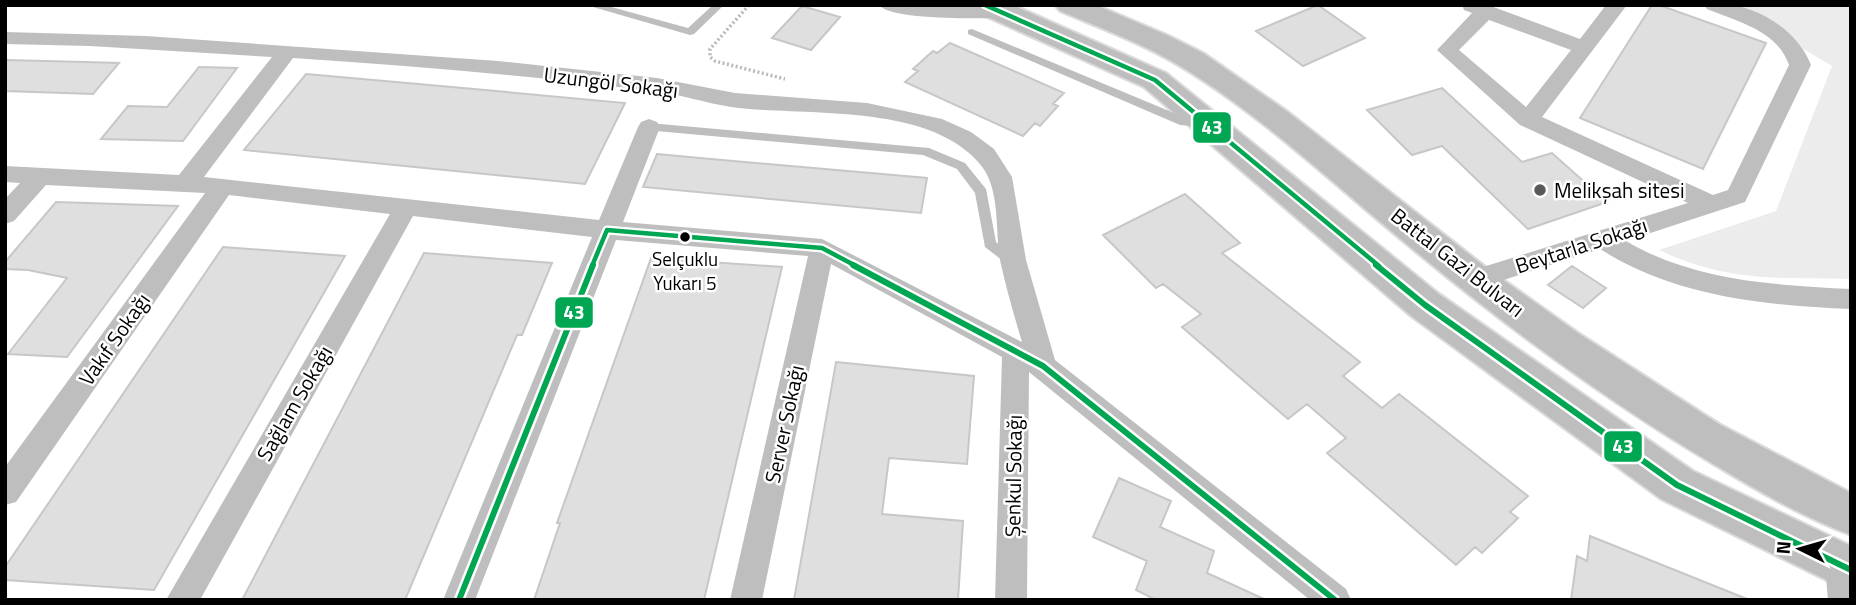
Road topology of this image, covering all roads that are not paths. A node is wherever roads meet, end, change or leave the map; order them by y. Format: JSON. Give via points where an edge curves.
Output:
{"nodes":[{"id":1,"x":591,"y":5,"type":"edge"},
{"id":2,"x":719,"y":5,"type":"edge"},
{"id":3,"x":888,"y":5,"type":"edge"},
{"id":4,"x":1070,"y":5,"type":"edge"},
{"id":5,"x":1618,"y":5,"type":"edge"},
{"id":6,"x":1714,"y":5,"type":"edge"},
{"id":7,"x":1476,"y":9,"type":"edge"},
{"id":8,"x":987,"y":16,"type":"edge"},
{"id":9,"x":5,"y":38,"type":"edge"},
{"id":10,"x":1584,"y":48,"type":"junction"},
{"id":11,"x":288,"y":51,"type":"junction"},
{"id":12,"x":1528,"y":120,"type":"junction"},
{"id":13,"x":649,"y":127,"type":"joint"},
{"id":14,"x":5,"y":174,"type":"edge"},
{"id":15,"x":40,"y":176,"type":"junction"},
{"id":16,"x":186,"y":183,"type":"junction"},
{"id":17,"x":223,"y":186,"type":"junction"},
{"id":18,"x":1712,"y":204,"type":"junction"},
{"id":19,"x":405,"y":207,"type":"junction"},
{"id":20,"x":5,"y":215,"type":"edge"},
{"id":21,"x":607,"y":230,"type":"junction"},
{"id":22,"x":1602,"y":238,"type":"junction"},
{"id":23,"x":822,"y":248,"type":"junction"},
{"id":24,"x":1013,"y":261,"type":"junction"},
{"id":25,"x":1476,"y":279,"type":"junction"},
{"id":26,"x":1851,"y":299,"type":"edge"},
{"id":27,"x":1016,"y":351,"type":"junction"},
{"id":28,"x":1043,"y":366,"type":"junction"},
{"id":29,"x":5,"y":492,"type":"edge"},
{"id":30,"x":1851,"y":514,"type":"edge"},
{"id":31,"x":1845,"y":579,"type":"edge"},
{"id":32,"x":182,"y":600,"type":"edge"},
{"id":33,"x":459,"y":600,"type":"edge"},
{"id":34,"x":746,"y":600,"type":"edge"},
{"id":35,"x":1011,"y":600,"type":"edge"},
{"id":36,"x":1335,"y":600,"type":"edge"}],
"edges":[{"from":1,"to":2,"type":"lane","via":[[690,32]]},
{"from":3,"to":8,"type":"street"},
{"from":4,"to":25,"type":"main road","name":"Battal Gazi Bulvarı","via":[[1207,69]]},
{"from":5,"to":10,"type":"street"},
{"from":6,"to":18,"type":"street","name":"Beytarla Sokağı","via":[[1774,31],[1798,53],[1800,65],[1737,195]]},
{"from":7,"to":10,"type":"street"},
{"from":7,"to":12,"type":"street","via":[[1447,50]]},
{"from":8,"to":31,"type":"main road","via":[[1155,80],[1425,305],[1677,485]]},
{"from":9,"to":11,"type":"street","name":"Uzungöl Sokağı"},
{"from":10,"to":12,"type":"street"},
{"from":11,"to":16,"type":"street"},
{"from":11,"to":24,"type":"street","name":"Uzungöl Sokağı","via":[[660,86],[733,100],[895,115],[970,141],[989,158],[1000,177]]},
{"from":12,"to":18,"type":"street"},
{"from":13,"to":21,"type":"street"},
{"from":13,"to":24,"type":"lane","via":[[925,151],[961,166],[981,192],[990,244]]},
{"from":14,"to":15,"type":"street"},
{"from":15,"to":16,"type":"street"},
{"from":15,"to":20,"type":"street"},
{"from":16,"to":17,"type":"street"},
{"from":17,"to":19,"type":"street"},
{"from":17,"to":29,"type":"street","name":"Vakıf Sokağı"},
{"from":18,"to":22,"type":"street","name":"Beytarla Sokağı"},
{"from":19,"to":21,"type":"street"},
{"from":19,"to":32,"type":"street","name":"Sağlam Sokağı"},
{"from":21,"to":23,"type":"street"},
{"from":21,"to":33,"type":"street"},
{"from":22,"to":25,"type":"street","name":"Beytarla Sokağı"},
{"from":22,"to":26,"type":"street","via":[[1682,277],[1743,289]]},
{"from":23,"to":27,"type":"street"},
{"from":23,"to":34,"type":"street","name":"Server Sokağı"},
{"from":24,"to":28,"type":"street","name":"Uzungöl Sokağı"},
{"from":25,"to":30,"type":"main road","name":"Battal Gazi Bulvarı","via":[[1653,405],[1804,493]]},
{"from":27,"to":28,"type":"street"},
{"from":27,"to":35,"type":"street","name":"Şenkul Sokağı"},
{"from":28,"to":36,"type":"street"}]}
